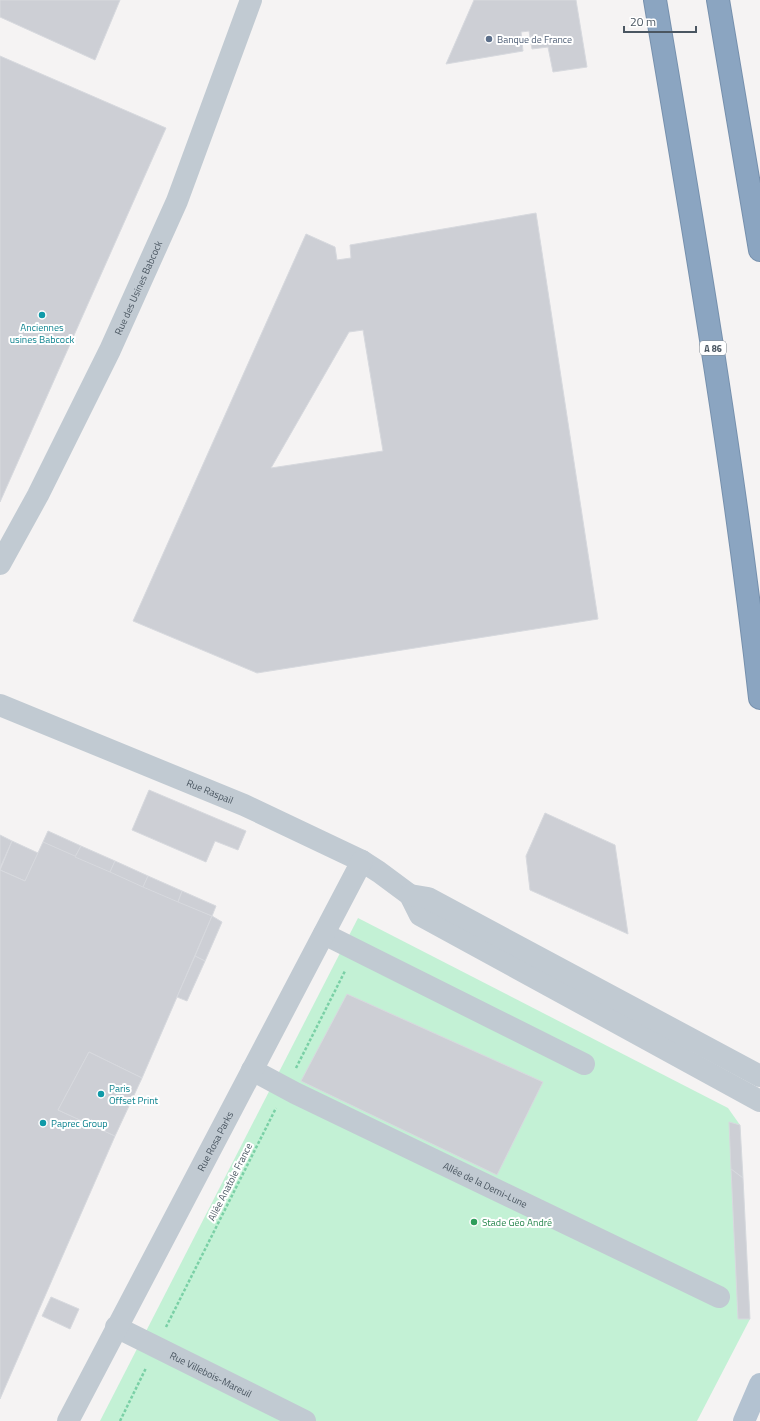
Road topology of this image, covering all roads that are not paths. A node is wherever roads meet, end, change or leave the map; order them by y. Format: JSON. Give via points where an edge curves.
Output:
{"nodes":[{"id":1,"x":251,"y":0,"type":"edge"},
{"id":2,"x":655,"y":0,"type":"edge"},
{"id":3,"x":718,"y":0,"type":"edge"},
{"id":4,"x":760,"y":250,"type":"edge"},
{"id":5,"x":0,"y":564,"type":"edge"},
{"id":6,"x":760,"y":698,"type":"edge"},
{"id":7,"x":0,"y":705,"type":"edge"},
{"id":8,"x":362,"y":861,"type":"junction"},
{"id":9,"x":324,"y":934,"type":"junction"},
{"id":10,"x":691,"y":1051,"type":"junction"},
{"id":11,"x":584,"y":1064,"type":"dead end"},
{"id":12,"x":252,"y":1070,"type":"junction"},
{"id":13,"x":760,"y":1076,"type":"edge"},
{"id":14,"x":760,"y":1101,"type":"edge"},
{"id":15,"x":718,"y":1297,"type":"dead end"},
{"id":16,"x":116,"y":1327,"type":"junction"},
{"id":17,"x":760,"y":1384,"type":"edge"},
{"id":18,"x":68,"y":1421,"type":"edge"},
{"id":19,"x":305,"y":1421,"type":"edge"},
{"id":20,"x":744,"y":1421,"type":"edge"}],
"edges":[{"from":1,"to":5,"type":"street","name":"Rue des Usines Babcock","via":[[170,216],[110,350],[38,495]]},
{"from":2,"to":6,"type":"highway","number":"A 86","via":[[715,359]]},
{"from":3,"to":4,"type":"highway"},
{"from":7,"to":8,"type":"street","name":"Rue Raspail","via":[[244,805]]},
{"from":8,"to":9,"type":"street","name":"Rue Rosa Parks"},
{"from":8,"to":10,"type":"street","name":"Rue Raspail","via":[[410,895],[420,915]]},
{"from":9,"to":11,"type":"street"},
{"from":9,"to":12,"type":"street","name":"Rue Rosa Parks"},
{"from":10,"to":13,"type":"street"},
{"from":10,"to":14,"type":"street"},
{"from":12,"to":15,"type":"street","name":"Allée de la Demi-Lune"},
{"from":12,"to":16,"type":"street","name":"Rue Rosa Parks"},
{"from":16,"to":18,"type":"street","name":"Rue Rosa Parks"},
{"from":16,"to":19,"type":"street","name":"Rue Villebois-Mareuil"},
{"from":17,"to":20,"type":"main road"}]}
